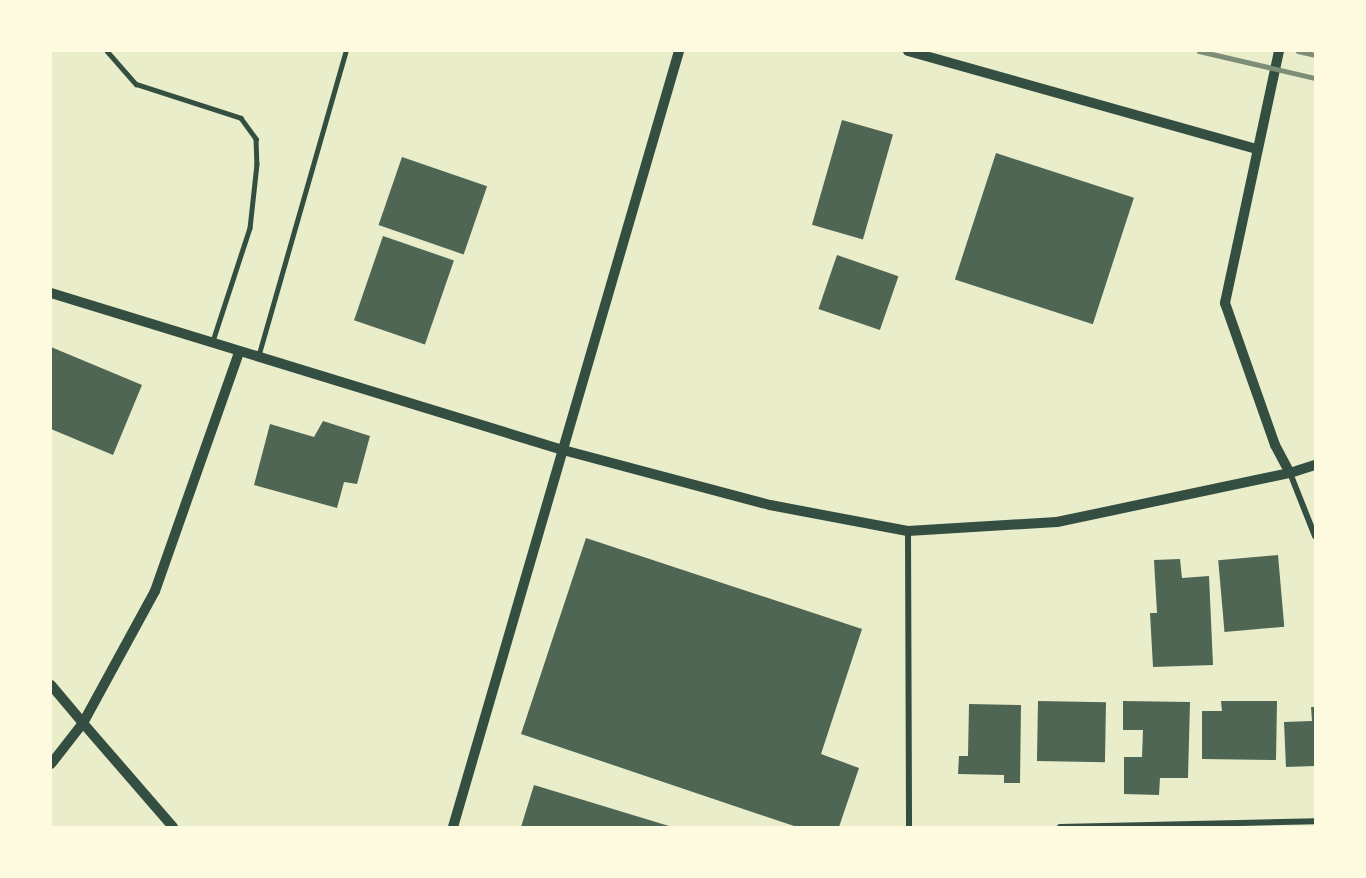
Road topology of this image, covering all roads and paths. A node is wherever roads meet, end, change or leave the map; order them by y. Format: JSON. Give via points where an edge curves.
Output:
{"nodes":[{"id":1,"x":107,"y":51,"type":"edge"},
{"id":2,"x":346,"y":51,"type":"edge"},
{"id":3,"x":679,"y":51,"type":"edge"},
{"id":4,"x":908,"y":51,"type":"edge"},
{"id":5,"x":1279,"y":51,"type":"edge"},
{"id":6,"x":1257,"y":149,"type":"junction"},
{"id":7,"x":51,"y":292,"type":"edge"},
{"id":8,"x":212,"y":344,"type":"junction"},
{"id":9,"x":239,"y":352,"type":"junction"},
{"id":10,"x":258,"y":357,"type":"junction"},
{"id":11,"x":563,"y":450,"type":"junction"},
{"id":12,"x":1315,"y":465,"type":"edge"},
{"id":13,"x":1290,"y":473,"type":"junction"},
{"id":14,"x":908,"y":531,"type":"junction"},
{"id":15,"x":1315,"y":536,"type":"edge"},
{"id":16,"x":51,"y":685,"type":"edge"},
{"id":17,"x":83,"y":723,"type":"junction"},
{"id":18,"x":51,"y":764,"type":"edge"},
{"id":19,"x":1315,"y":821,"type":"edge"},
{"id":20,"x":173,"y":827,"type":"edge"},
{"id":21,"x":453,"y":827,"type":"edge"},
{"id":22,"x":909,"y":827,"type":"edge"},
{"id":23,"x":1060,"y":827,"type":"edge"}],
"edges":[{"from":1,"to":8,"type":"lane","via":[[136,84],[241,118],[256,139],[250,228]]},
{"from":2,"to":10,"type":"lane"},
{"from":3,"to":11,"type":"street"},
{"from":4,"to":6,"type":"street"},
{"from":5,"to":6,"type":"street"},
{"from":6,"to":13,"type":"street","via":[[1225,303],[1275,445]]},
{"from":7,"to":8,"type":"street"},
{"from":8,"to":9,"type":"street"},
{"from":9,"to":10,"type":"street"},
{"from":9,"to":17,"type":"street","via":[[155,591]]},
{"from":10,"to":11,"type":"street"},
{"from":11,"to":14,"type":"street","via":[[770,505]]},
{"from":11,"to":21,"type":"street"},
{"from":12,"to":13,"type":"street"},
{"from":13,"to":14,"type":"street","via":[[1057,522]]},
{"from":13,"to":15,"type":"street"},
{"from":14,"to":22,"type":"street"},
{"from":16,"to":17,"type":"street"},
{"from":17,"to":18,"type":"street"},
{"from":17,"to":20,"type":"street"},
{"from":19,"to":23,"type":"street"}]}
